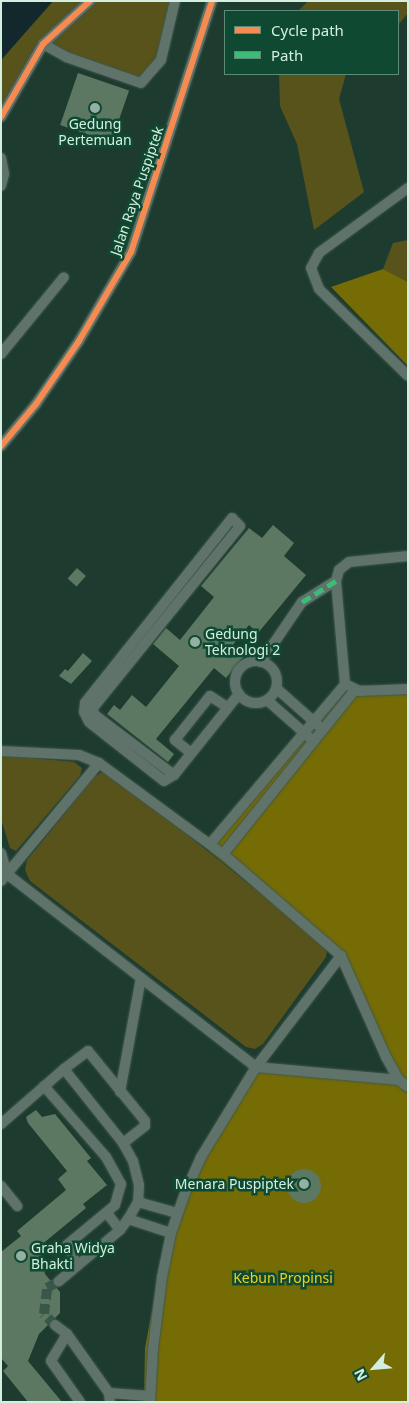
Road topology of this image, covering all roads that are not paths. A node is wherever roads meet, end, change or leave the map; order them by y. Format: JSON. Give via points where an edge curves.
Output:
{"nodes":[{"id":1,"x":90,"y":1,"type":"edge"},
{"id":2,"x":175,"y":1,"type":"edge"},
{"id":3,"x":212,"y":1,"type":"edge"},
{"id":4,"x":43,"y":44,"type":"junction"},
{"id":5,"x":1,"y":117,"type":"edge"},
{"id":6,"x":1,"y":158,"type":"edge"},
{"id":7,"x":1,"y":186,"type":"edge"},
{"id":8,"x":408,"y":188,"type":"edge"},
{"id":9,"x":64,"y":277,"type":"dead end"},
{"id":10,"x":1,"y":354,"type":"edge"},
{"id":11,"x":408,"y":376,"type":"edge"},
{"id":12,"x":1,"y":446,"type":"edge"},
{"id":13,"x":215,"y":538,"type":"junction"},
{"id":14,"x":224,"y":545,"type":"junction"},
{"id":15,"x":408,"y":556,"type":"edge"},
{"id":16,"x":192,"y":567,"type":"junction"},
{"id":17,"x":201,"y":574,"type":"junction"},
{"id":18,"x":336,"y":580,"type":"junction"},
{"id":19,"x":175,"y":597,"type":"junction"},
{"id":20,"x":154,"y":615,"type":"junction"},
{"id":21,"x":163,"y":623,"type":"junction"},
{"id":22,"x":133,"y":641,"type":"junction"},
{"id":23,"x":142,"y":649,"type":"junction"},
{"id":24,"x":261,"y":662,"type":"junction"},
{"id":25,"x":345,"y":684,"type":"junction"},
{"id":26,"x":276,"y":688,"type":"junction"},
{"id":27,"x":408,"y":689,"type":"edge"},
{"id":28,"x":354,"y":691,"type":"junction"},
{"id":29,"x":239,"y":694,"type":"junction"},
{"id":30,"x":267,"y":700,"type":"junction"},
{"id":31,"x":227,"y":707,"type":"junction"},
{"id":32,"x":92,"y":718,"type":"junction"},
{"id":33,"x":314,"y":722,"type":"junction"},
{"id":34,"x":324,"y":730,"type":"junction"},
{"id":35,"x":305,"y":734,"type":"junction"},
{"id":36,"x":314,"y":742,"type":"junction"},
{"id":37,"x":1,"y":751,"type":"edge"},
{"id":38,"x":191,"y":753,"type":"junction"},
{"id":39,"x":98,"y":763,"type":"junction"},
{"id":40,"x":210,"y":844,"type":"junction"},
{"id":41,"x":1,"y":853,"type":"edge"},
{"id":42,"x":223,"y":854,"type":"junction"},
{"id":43,"x":4,"y":878,"type":"edge"},
{"id":44,"x":341,"y":956,"type":"junction"},
{"id":45,"x":141,"y":978,"type":"junction"},
{"id":46,"x":256,"y":1067,"type":"junction"},
{"id":47,"x":64,"y":1069,"type":"junction"},
{"id":48,"x":399,"y":1080,"type":"junction"},
{"id":49,"x":44,"y":1086,"type":"junction"},
{"id":50,"x":408,"y":1087,"type":"edge"},
{"id":51,"x":120,"y":1092,"type":"junction"},
{"id":52,"x":1,"y":1124,"type":"edge"},
{"id":53,"x":123,"y":1144,"type":"junction"},
{"id":54,"x":1,"y":1186,"type":"edge"},
{"id":55,"x":138,"y":1202,"type":"junction"},
{"id":56,"x":17,"y":1206,"type":"dead end"},
{"id":57,"x":108,"y":1213,"type":"junction"},
{"id":58,"x":177,"y":1213,"type":"junction"},
{"id":59,"x":128,"y":1219,"type":"junction"},
{"id":60,"x":120,"y":1230,"type":"junction"},
{"id":61,"x":171,"y":1233,"type":"junction"},
{"id":62,"x":78,"y":1265,"type":"junction"},
{"id":63,"x":59,"y":1281,"type":"tunnel mouth"},
{"id":64,"x":55,"y":1324,"type":"tunnel mouth"},
{"id":65,"x":67,"y":1334,"type":"junction"},
{"id":66,"x":110,"y":1398,"type":"edge"},
{"id":67,"x":150,"y":1399,"type":"edge"},
{"id":68,"x":80,"y":1402,"type":"edge"}],
"edges":[{"from":1,"to":4,"type":"street"},
{"from":2,"to":4,"type":"street","via":[[161,60],[141,83],[66,57]]},
{"from":3,"to":12,"type":"street","name":"Jalan Raya Puspiptek","via":[[131,252],[79,341],[36,404]]},
{"from":4,"to":5,"type":"street"},
{"from":6,"to":7,"type":"street","via":[[4,174]]},
{"from":8,"to":11,"type":"street","via":[[319,253],[311,268],[319,289]]},
{"from":9,"to":10,"type":"street"},
{"from":13,"to":14,"type":"street"},
{"from":13,"to":14,"type":"street","via":[[231,518],[240,524]]},
{"from":13,"to":16,"type":"street"},
{"from":14,"to":17,"type":"street"},
{"from":15,"to":18,"type":"street","via":[[349,562],[339,570]]},
{"from":16,"to":17,"type":"street"},
{"from":16,"to":19,"type":"street"},
{"from":17,"to":19,"type":"street"},
{"from":18,"to":24,"type":"street","via":[[302,602]]},
{"from":18,"to":25,"type":"street"},
{"from":19,"to":20,"type":"street"},
{"from":19,"to":21,"type":"street"},
{"from":20,"to":21,"type":"street"},
{"from":20,"to":22,"type":"street"},
{"from":21,"to":23,"type":"street"},
{"from":22,"to":23,"type":"street"},
{"from":22,"to":32,"type":"street","via":[[85,703],[84,712]]},
{"from":23,"to":32,"type":"street","via":[[93,706]]},
{"from":24,"to":26,"type":"street","via":[[274,670]]},
{"from":24,"to":29,"type":"street","via":[[247,664],[239,672],[236,683]]},
{"from":25,"to":28,"type":"street"},
{"from":25,"to":33,"type":"street"},
{"from":26,"to":30,"type":"street"},
{"from":26,"to":33,"type":"street"},
{"from":27,"to":28,"type":"street"},
{"from":28,"to":34,"type":"street"},
{"from":29,"to":30,"type":"street","via":[[249,702]]},
{"from":29,"to":31,"type":"street"},
{"from":30,"to":35,"type":"street"},
{"from":31,"to":38,"type":"street"},
{"from":31,"to":38,"type":"street","via":[[210,696],[175,740]]},
{"from":32,"to":38,"type":"street","via":[[160,781],[174,775]]},
{"from":33,"to":34,"type":"street"},
{"from":33,"to":35,"type":"street"},
{"from":34,"to":36,"type":"street"},
{"from":35,"to":36,"type":"street"},
{"from":35,"to":40,"type":"street"},
{"from":36,"to":42,"type":"street"},
{"from":37,"to":39,"type":"street","via":[[79,755]]},
{"from":39,"to":40,"type":"street"},
{"from":39,"to":43,"type":"street"},
{"from":40,"to":42,"type":"street"},
{"from":41,"to":43,"type":"street"},
{"from":42,"to":44,"type":"street"},
{"from":43,"to":45,"type":"street"},
{"from":44,"to":46,"type":"street"},
{"from":44,"to":48,"type":"street"},
{"from":45,"to":46,"type":"street"},
{"from":45,"to":51,"type":"street"},
{"from":46,"to":48,"type":"street"},
{"from":46,"to":58,"type":"street","via":[[201,1157]]},
{"from":47,"to":49,"type":"street"},
{"from":47,"to":51,"type":"street","via":[[88,1051]]},
{"from":47,"to":53,"type":"street"},
{"from":48,"to":50,"type":"street"},
{"from":49,"to":52,"type":"street"},
{"from":49,"to":57,"type":"street","via":[[119,1176],[119,1198]]},
{"from":51,"to":53,"type":"street","via":[[147,1123]]},
{"from":53,"to":55,"type":"street","via":[[136,1174]]},
{"from":54,"to":56,"type":"street"},
{"from":55,"to":58,"type":"street"},
{"from":55,"to":59,"type":"street"},
{"from":57,"to":60,"type":"street"},
{"from":57,"to":62,"type":"street","via":[[67,1245]]},
{"from":58,"to":61,"type":"street"},
{"from":59,"to":60,"type":"street"},
{"from":59,"to":61,"type":"street"},
{"from":60,"to":62,"type":"street"},
{"from":61,"to":67,"type":"street","via":[[153,1349]]},
{"from":62,"to":63,"type":"street"},
{"from":64,"to":65,"type":"street"},
{"from":65,"to":66,"type":"street"},
{"from":65,"to":68,"type":"street","via":[[51,1361]]},
{"from":66,"to":67,"type":"street"}]}
